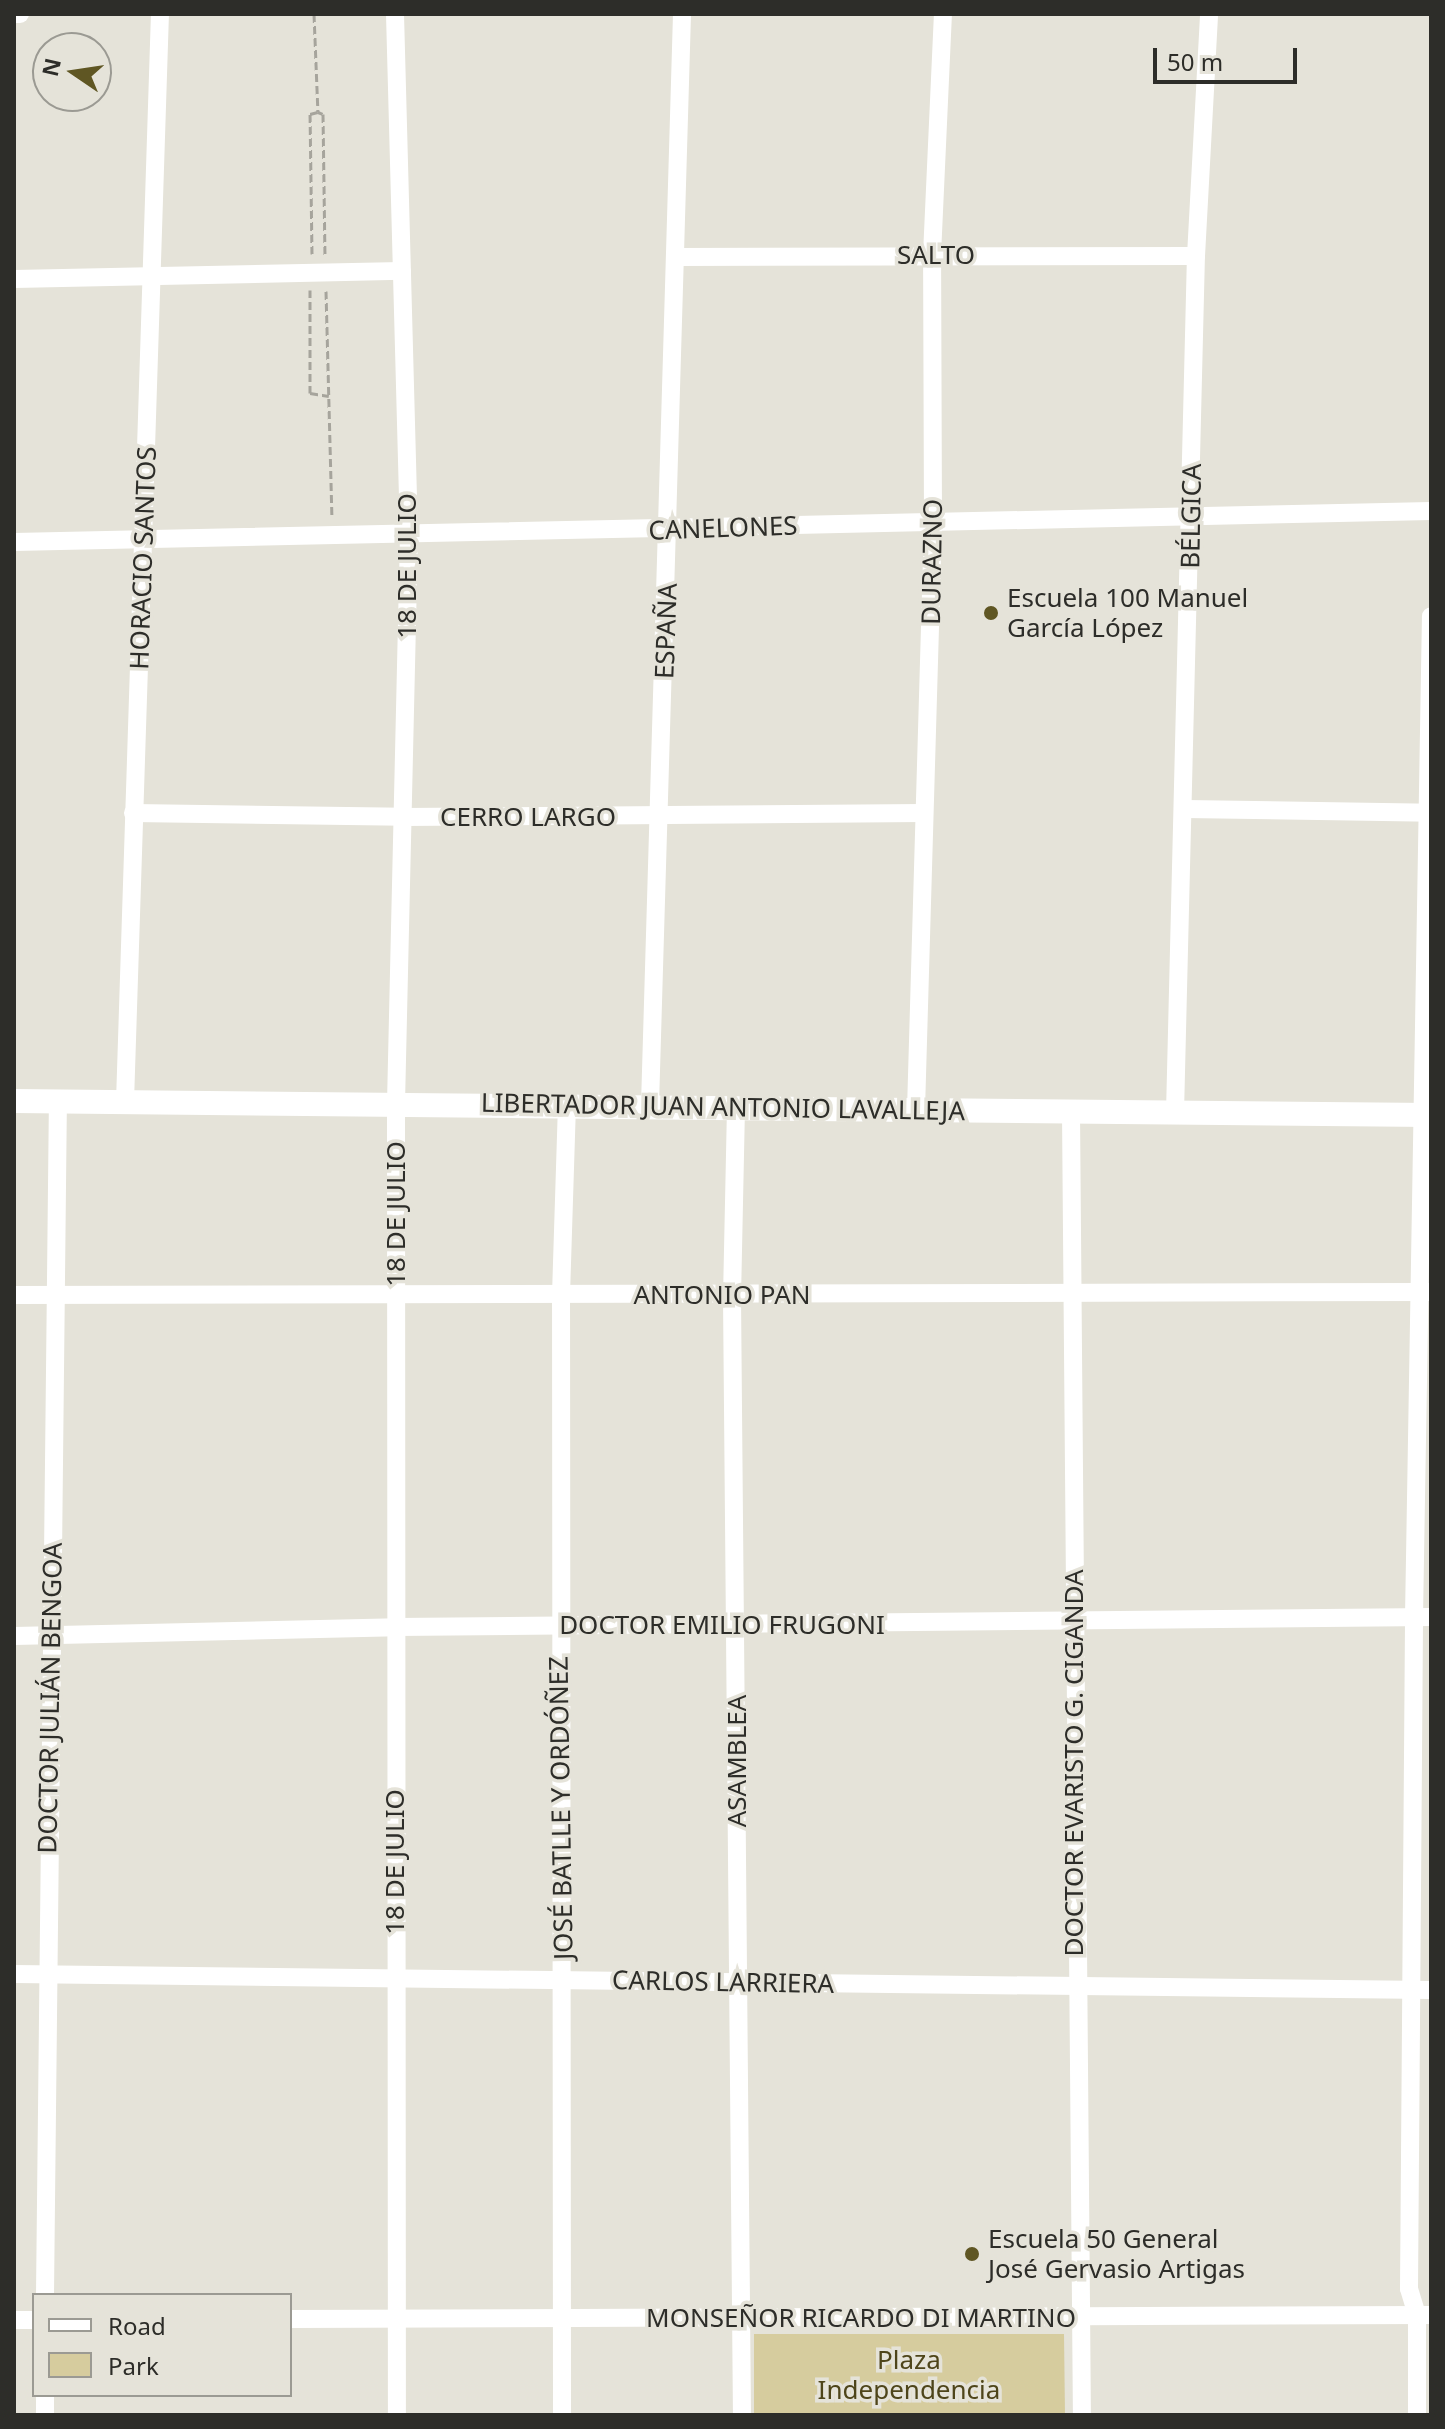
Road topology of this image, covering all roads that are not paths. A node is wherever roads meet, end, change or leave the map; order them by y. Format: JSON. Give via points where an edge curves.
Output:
{"nodes":[{"id":1,"x":14,"y":14,"type":"edge"},
{"id":2,"x":20,"y":14,"type":"edge"},
{"id":3,"x":160,"y":14,"type":"edge"},
{"id":4,"x":395,"y":14,"type":"edge"},
{"id":5,"x":682,"y":14,"type":"edge"},
{"id":6,"x":943,"y":14,"type":"edge"},
{"id":7,"x":1209,"y":14,"type":"edge"},
{"id":8,"x":932,"y":255,"type":"junction"},
{"id":9,"x":1196,"y":256,"type":"junction"},
{"id":10,"x":677,"y":257,"type":"junction"},
{"id":11,"x":402,"y":271,"type":"junction"},
{"id":12,"x":154,"y":276,"type":"junction"},
{"id":13,"x":14,"y":279,"type":"edge"},
{"id":14,"x":1431,"y":511,"type":"edge"},
{"id":15,"x":1191,"y":518,"type":"junction"},
{"id":16,"x":933,"y":522,"type":"junction"},
{"id":17,"x":669,"y":530,"type":"junction"},
{"id":18,"x":409,"y":535,"type":"junction"},
{"id":19,"x":143,"y":538,"type":"junction"},
{"id":20,"x":14,"y":542,"type":"edge"},
{"id":21,"x":1431,"y":616,"type":"edge"},
{"id":22,"x":1185,"y":809,"type":"junction"},
{"id":23,"x":133,"y":813,"type":"junction"},
{"id":24,"x":924,"y":813,"type":"junction"},
{"id":25,"x":1429,"y":813,"type":"edge"},
{"id":26,"x":403,"y":817,"type":"junction"},
{"id":27,"x":659,"y":817,"type":"junction"},
{"id":28,"x":14,"y":1101,"type":"edge"},
{"id":29,"x":58,"y":1102,"type":"junction"},
{"id":30,"x":125,"y":1102,"type":"junction"},
{"id":31,"x":396,"y":1104,"type":"junction"},
{"id":32,"x":567,"y":1105,"type":"junction"},
{"id":33,"x":650,"y":1105,"type":"junction"},
{"id":34,"x":736,"y":1107,"type":"junction"},
{"id":35,"x":916,"y":1110,"type":"junction"},
{"id":36,"x":1071,"y":1112,"type":"junction"},
{"id":37,"x":1175,"y":1113,"type":"junction"},
{"id":38,"x":1426,"y":1115,"type":"edge"},
{"id":39,"x":1426,"y":1292,"type":"edge"},
{"id":40,"x":395,"y":1293,"type":"junction"},
{"id":41,"x":55,"y":1294,"type":"junction"},
{"id":42,"x":1070,"y":1294,"type":"junction"},
{"id":43,"x":14,"y":1295,"type":"edge"},
{"id":44,"x":561,"y":1295,"type":"junction"},
{"id":45,"x":732,"y":1296,"type":"junction"},
{"id":46,"x":1423,"y":1617,"type":"edge"},
{"id":47,"x":1073,"y":1623,"type":"junction"},
{"id":48,"x":736,"y":1625,"type":"junction"},
{"id":49,"x":559,"y":1626,"type":"junction"},
{"id":50,"x":396,"y":1627,"type":"junction"},
{"id":51,"x":14,"y":1636,"type":"edge"},
{"id":52,"x":50,"y":1636,"type":"junction"},
{"id":53,"x":14,"y":1974,"type":"edge"},
{"id":54,"x":48,"y":1975,"type":"junction"},
{"id":55,"x":394,"y":1979,"type":"junction"},
{"id":56,"x":563,"y":1980,"type":"junction"},
{"id":57,"x":738,"y":1982,"type":"junction"},
{"id":58,"x":1075,"y":1989,"type":"junction"},
{"id":59,"x":1422,"y":1990,"type":"edge"},
{"id":60,"x":45,"y":2293,"type":"edge"},
{"id":61,"x":1424,"y":2315,"type":"edge"},
{"id":62,"x":1081,"y":2317,"type":"junction"},
{"id":63,"x":562,"y":2318,"type":"junction"},
{"id":64,"x":742,"y":2318,"type":"junction"},
{"id":65,"x":292,"y":2319,"type":"edge"},
{"id":66,"x":398,"y":2319,"type":"junction"},
{"id":67,"x":397,"y":2415,"type":"edge"},
{"id":68,"x":562,"y":2415,"type":"edge"},
{"id":69,"x":742,"y":2415,"type":"edge"},
{"id":70,"x":1082,"y":2415,"type":"edge"},
{"id":71,"x":1417,"y":2415,"type":"edge"}],
"edges":[{"from":1,"to":2,"type":"street"},
{"from":3,"to":12,"type":"street","name":"HORACIO SANTOS"},
{"from":4,"to":11,"type":"street","name":"18 DE JULIO"},
{"from":5,"to":10,"type":"street","name":"ESPAÑA"},
{"from":6,"to":8,"type":"street","name":"DURAZNO"},
{"from":7,"to":9,"type":"street","name":"BÉLGICA"},
{"from":8,"to":9,"type":"street","name":"SALTO"},
{"from":8,"to":10,"type":"street","name":"SALTO"},
{"from":8,"to":16,"type":"street","name":"DURAZNO"},
{"from":9,"to":15,"type":"street","name":"BÉLGICA"},
{"from":10,"to":17,"type":"street","name":"ESPAÑA"},
{"from":11,"to":12,"type":"street"},
{"from":11,"to":18,"type":"street","name":"18 DE JULIO"},
{"from":12,"to":13,"type":"street"},
{"from":12,"to":19,"type":"street","name":"HORACIO SANTOS"},
{"from":14,"to":15,"type":"street","name":"CANELONES"},
{"from":15,"to":16,"type":"street","name":"CANELONES"},
{"from":15,"to":22,"type":"street","name":"BÉLGICA"},
{"from":16,"to":17,"type":"street","name":"CANELONES"},
{"from":16,"to":24,"type":"street","name":"DURAZNO"},
{"from":17,"to":18,"type":"street","name":"CANELONES"},
{"from":17,"to":27,"type":"street","name":"ESPAÑA"},
{"from":18,"to":19,"type":"street","name":"CANELONES"},
{"from":18,"to":26,"type":"street","name":"18 DE JULIO"},
{"from":19,"to":20,"type":"street","name":"CANELONES"},
{"from":19,"to":23,"type":"street","name":"HORACIO SANTOS"},
{"from":21,"to":25,"type":"street"},
{"from":22,"to":25,"type":"street"},
{"from":22,"to":37,"type":"street","name":"BÉLGICA"},
{"from":23,"to":26,"type":"street","name":"CERRO LARGO"},
{"from":23,"to":30,"type":"street","name":"HORACIO SANTOS"},
{"from":24,"to":27,"type":"street","name":"CERRO LARGO"},
{"from":24,"to":35,"type":"street","name":"DURAZNO"},
{"from":25,"to":38,"type":"street"},
{"from":26,"to":27,"type":"street","name":"CERRO LARGO"},
{"from":26,"to":31,"type":"street","name":"18 DE JULIO"},
{"from":27,"to":33,"type":"street","name":"ESPAÑA"},
{"from":28,"to":29,"type":"street","name":"LIBERTADOR JUAN ANTONIO LAVALLEJA"},
{"from":29,"to":30,"type":"street","name":"LIBERTADOR JUAN ANTONIO LAVALLEJA"},
{"from":29,"to":41,"type":"street","name":"DOCTOR JULIÁN BENGOA"},
{"from":30,"to":31,"type":"street","name":"LIBERTADOR JUAN ANTONIO LAVALLEJA"},
{"from":31,"to":32,"type":"street","name":"LIBERTADOR JUAN ANTONIO LAVALLEJA"},
{"from":31,"to":40,"type":"street","name":"18 DE JULIO"},
{"from":32,"to":33,"type":"street","name":"LIBERTADOR JUAN ANTONIO LAVALLEJA"},
{"from":32,"to":44,"type":"street","name":"JOSÉ BATLLE Y ORDÓÑEZ"},
{"from":33,"to":34,"type":"street","name":"LIBERTADOR JUAN ANTONIO LAVALLEJA"},
{"from":34,"to":35,"type":"street","name":"LIBERTADOR JUAN ANTONIO LAVALLEJA"},
{"from":34,"to":45,"type":"street","name":"ASAMBLEA"},
{"from":35,"to":36,"type":"street","name":"LIBERTADOR JUAN ANTONIO LAVALLEJA"},
{"from":36,"to":37,"type":"street","name":"LIBERTADOR JUAN ANTONIO LAVALLEJA"},
{"from":36,"to":42,"type":"street","name":"DOCTOR EVARISTO G. CIGANDA"},
{"from":37,"to":38,"type":"street","name":"LIBERTADOR JUAN ANTONIO LAVALLEJA"},
{"from":38,"to":39,"type":"street"},
{"from":39,"to":42,"type":"street","name":"ANTONIO PAN"},
{"from":39,"to":46,"type":"street"},
{"from":40,"to":41,"type":"street","name":"ANTONIO PAN"},
{"from":40,"to":44,"type":"street","name":"ANTONIO PAN"},
{"from":40,"to":50,"type":"street","name":"18 DE JULIO"},
{"from":41,"to":43,"type":"street","name":"ANTONIO PAN"},
{"from":41,"to":52,"type":"street","name":"DOCTOR JULIÁN BENGOA"},
{"from":42,"to":45,"type":"street","name":"ANTONIO PAN"},
{"from":42,"to":47,"type":"street","name":"DOCTOR EVARISTO G. CIGANDA"},
{"from":44,"to":45,"type":"street","name":"ANTONIO PAN"},
{"from":44,"to":49,"type":"street","name":"JOSÉ BATLLE Y ORDÓÑEZ"},
{"from":45,"to":48,"type":"street","name":"ASAMBLEA"},
{"from":46,"to":47,"type":"street","name":"DOCTOR EMILIO FRUGONI"},
{"from":46,"to":59,"type":"street"},
{"from":47,"to":48,"type":"street","name":"DOCTOR EMILIO FRUGONI"},
{"from":47,"to":58,"type":"street","name":"DOCTOR EVARISTO G. CIGANDA"},
{"from":48,"to":49,"type":"street","name":"DOCTOR EMILIO FRUGONI"},
{"from":48,"to":57,"type":"street","name":"ASAMBLEA"},
{"from":49,"to":50,"type":"street","name":"DOCTOR EMILIO FRUGONI"},
{"from":49,"to":56,"type":"street","name":"JOSÉ BATLLE Y ORDÓÑEZ"},
{"from":50,"to":52,"type":"street","name":"DOCTOR EMILIO FRUGONI"},
{"from":50,"to":55,"type":"street","name":"18 DE JULIO"},
{"from":51,"to":52,"type":"street","name":"DOCTOR EMILIO FRUGONI"},
{"from":52,"to":54,"type":"street","name":"DOCTOR JULIÁN BENGOA"},
{"from":53,"to":54,"type":"street","name":"CARLOS LARRIERA"},
{"from":54,"to":55,"type":"street","name":"CARLOS LARRIERA"},
{"from":54,"to":60,"type":"street","name":"DOCTOR JULIÁN BENGOA"},
{"from":55,"to":56,"type":"street","name":"CARLOS LARRIERA"},
{"from":55,"to":66,"type":"street","name":"18 DE JULIO"},
{"from":56,"to":57,"type":"street","name":"CARLOS LARRIERA"},
{"from":56,"to":63,"type":"street","name":"JOSÉ BATLLE Y ORDÓÑEZ"},
{"from":57,"to":58,"type":"street","name":"CARLOS LARRIERA"},
{"from":57,"to":64,"type":"street","name":"ASAMBLEA"},
{"from":58,"to":59,"type":"street","name":"CARLOS LARRIERA"},
{"from":58,"to":62,"type":"street","name":"DOCTOR EVARISTO G. CIGANDA"},
{"from":59,"to":61,"type":"street","via":[[1409,2289]]},
{"from":61,"to":62,"type":"street","name":"MONSEÑOR RICARDO DI MARTINO"},
{"from":61,"to":71,"type":"street"},
{"from":62,"to":64,"type":"street","name":"MONSEÑOR RICARDO DI MARTINO"},
{"from":62,"to":70,"type":"street","name":"DOCTOR EVARISTO G. CIGANDA"},
{"from":63,"to":64,"type":"street","name":"MONSEÑOR RICARDO DI MARTINO"},
{"from":63,"to":66,"type":"street","name":"MONSEÑOR RICARDO DI MARTINO"},
{"from":63,"to":68,"type":"street","name":"JOSÉ BATLLE Y ORDÓÑEZ"},
{"from":64,"to":69,"type":"street","name":"ASAMBLEA"},
{"from":65,"to":66,"type":"street","name":"MONSEÑOR RICARDO DI MARTINO"},
{"from":66,"to":67,"type":"street","name":"18 DE JULIO"}]}
